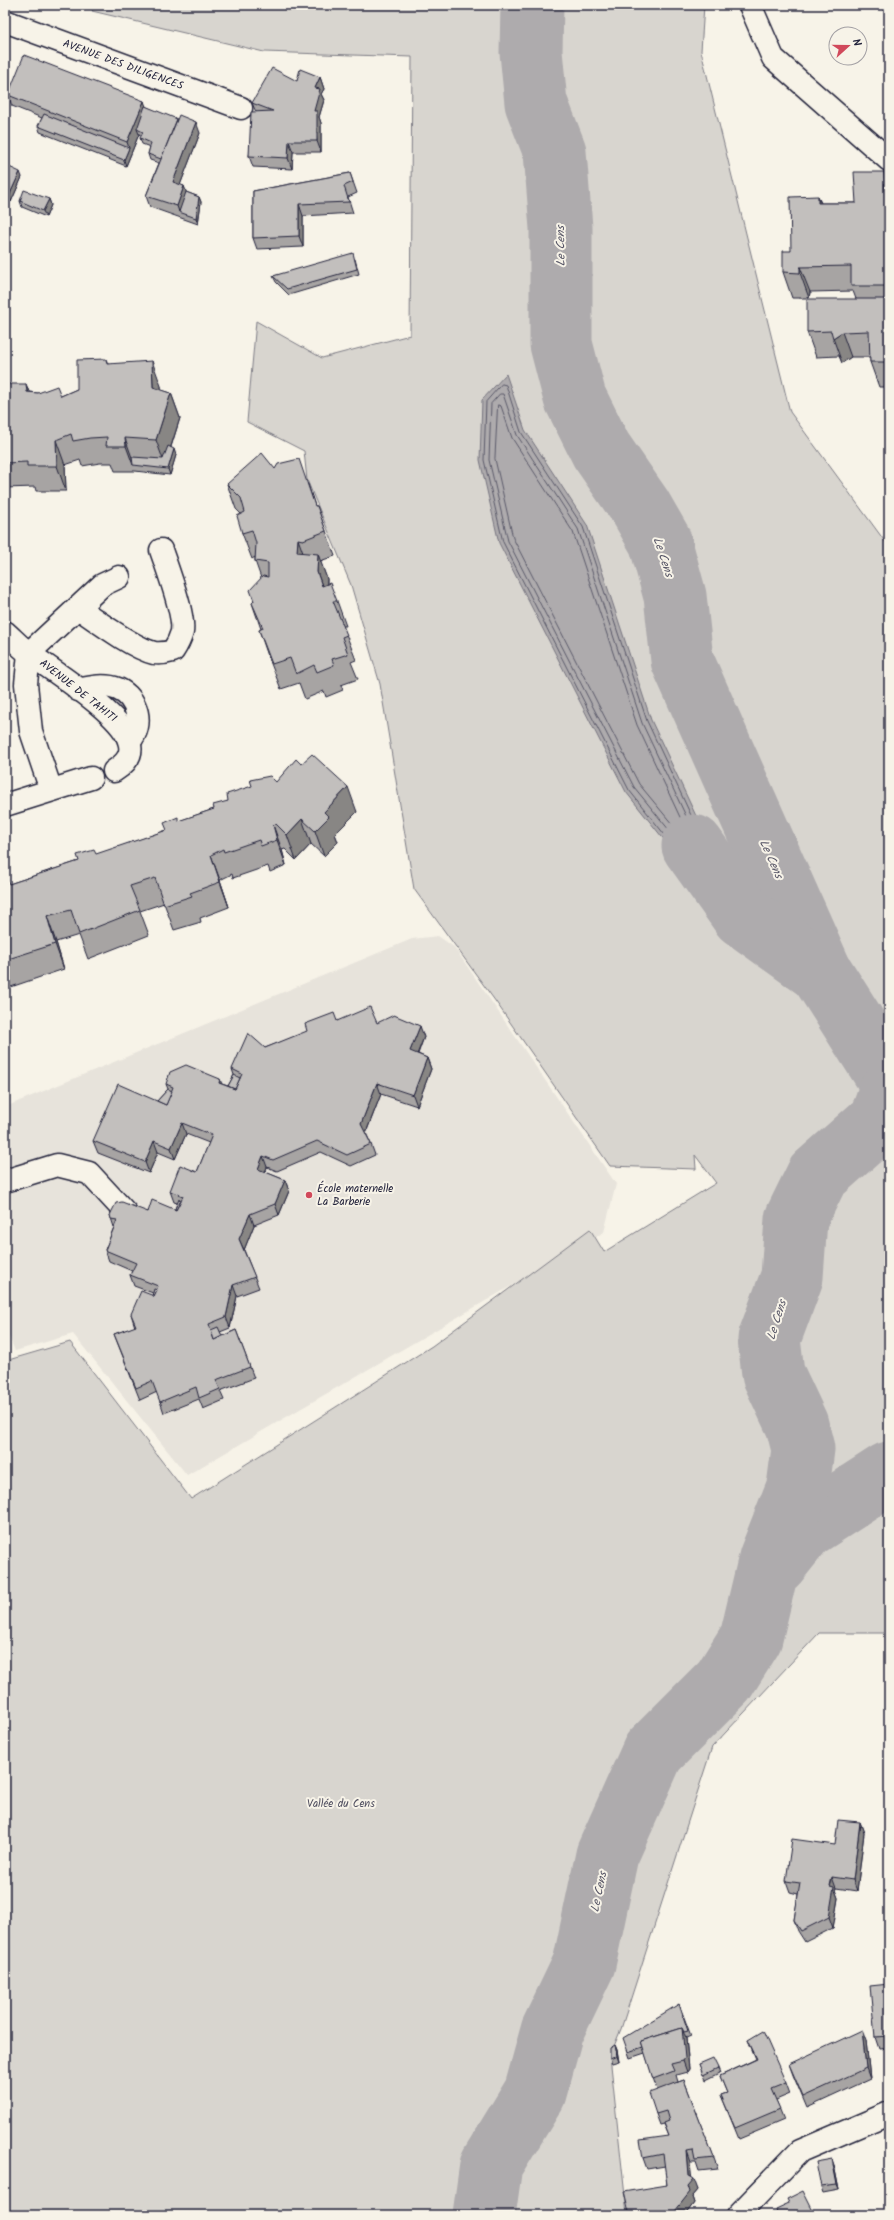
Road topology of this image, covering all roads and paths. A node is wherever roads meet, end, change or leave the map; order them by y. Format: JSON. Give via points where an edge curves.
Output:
{"nodes":[{"id":1,"x":750,"y":5,"type":"edge"},
{"id":2,"x":5,"y":21,"type":"edge"},
{"id":3,"x":241,"y":108,"type":"dead end"},
{"id":4,"x":889,"y":160,"type":"edge"},
{"id":5,"x":161,"y":550,"type":"dead end"},
{"id":6,"x":119,"y":577,"type":"dead end"},
{"id":7,"x":78,"y":608,"type":"junction"},
{"id":8,"x":5,"y":632,"type":"edge"},
{"id":9,"x":29,"y":653,"type":"junction"},
{"id":10,"x":114,"y":771,"type":"dead end"},
{"id":11,"x":91,"y":778,"type":"dead end"},
{"id":12,"x":51,"y":790,"type":"junction"},
{"id":13,"x":5,"y":805,"type":"edge"},
{"id":14,"x":5,"y":1181,"type":"edge"},
{"id":15,"x":126,"y":1213,"type":"edge"},
{"id":16,"x":889,"y":2113,"type":"edge"},
{"id":17,"x":738,"y":2215,"type":"edge"}],
"edges":[{"from":1,"to":4,"type":"street","via":[[773,58]]},
{"from":2,"to":3,"type":"street","name":"AVENUE DES DILIGENCES"},
{"from":5,"to":7,"type":"street","via":[[181,617],[182,631],[173,651],[152,653]]},
{"from":6,"to":7,"type":"street","name":"AVENUE DE TAHITI","via":[[102,585]]},
{"from":7,"to":9,"type":"street","name":"AVENUE DE TAHITI"},
{"from":8,"to":9,"type":"street","name":"AVENUE DE TAHITI"},
{"from":9,"to":10,"type":"street","name":"AVENUE DE TAHITI","via":[[117,720],[130,741],[128,759]]},
{"from":9,"to":12,"type":"street","name":"AVENUE DE TAHITI","via":[[26,684],[30,723]]},
{"from":11,"to":12,"type":"street"},
{"from":12,"to":13,"type":"street"},
{"from":14,"to":15,"type":"street","via":[[57,1165],[89,1173]]},
{"from":16,"to":17,"type":"street","via":[[800,2151]]}]}
